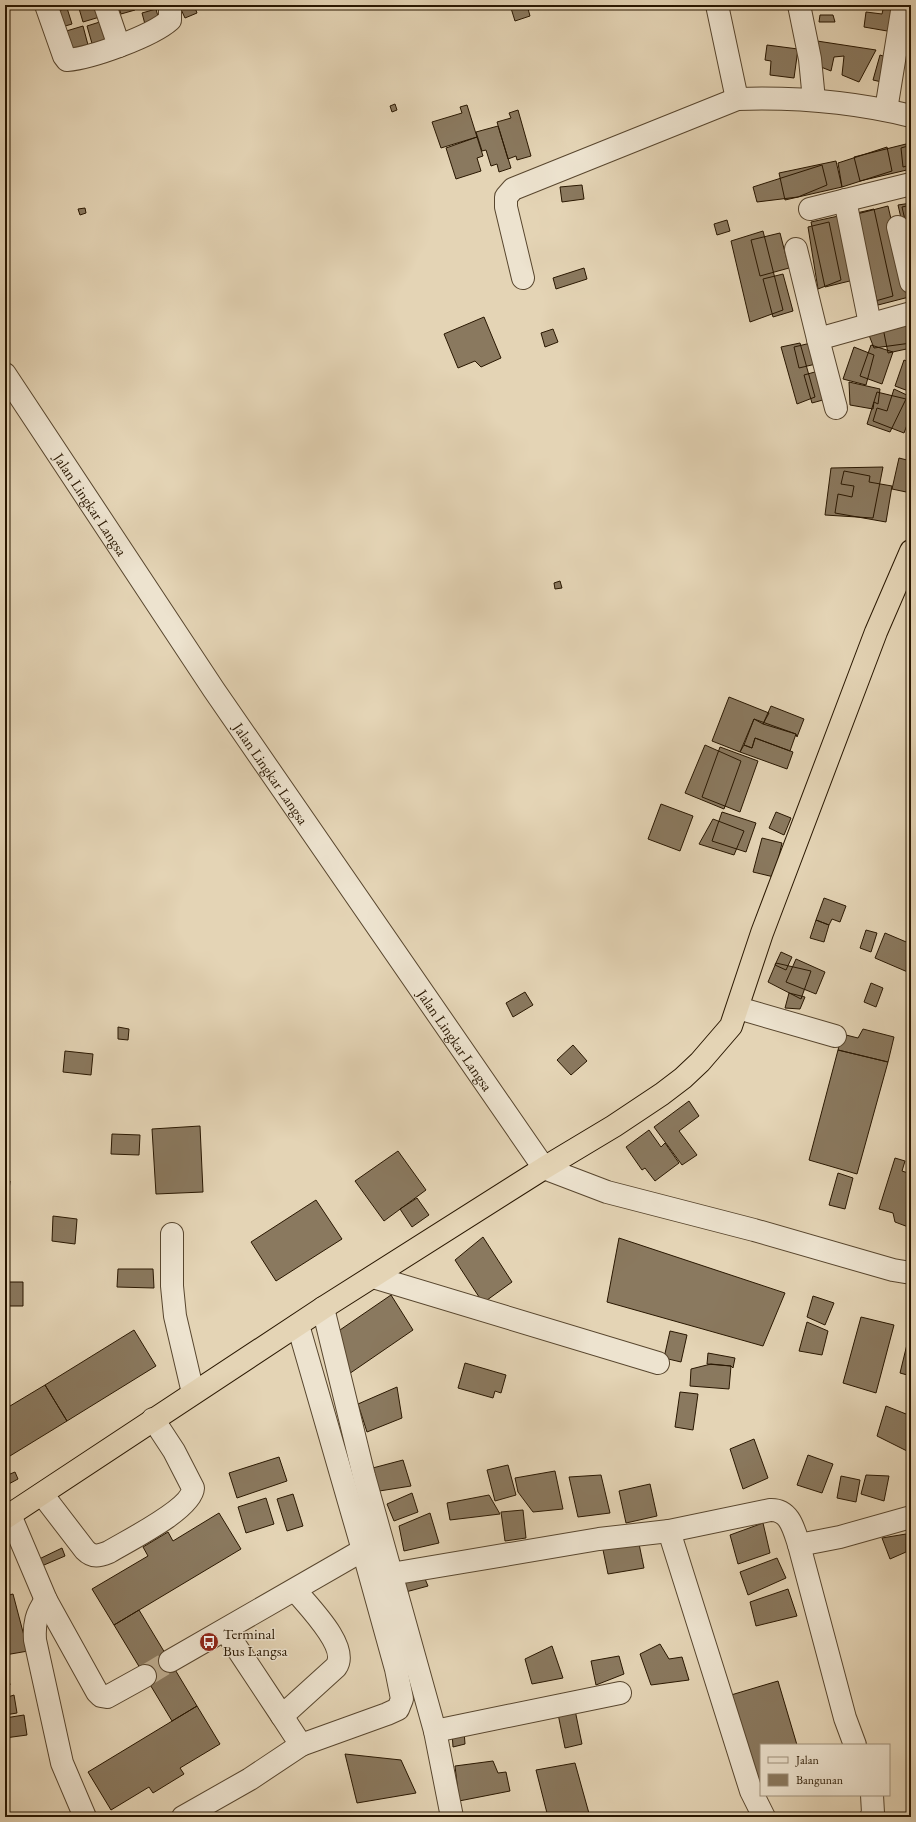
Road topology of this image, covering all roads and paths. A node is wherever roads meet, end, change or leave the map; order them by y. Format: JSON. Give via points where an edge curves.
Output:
{"nodes":[{"id":1,"x":46,"y":5,"type":"edge"},
{"id":2,"x":106,"y":5,"type":"edge"},
{"id":3,"x":170,"y":5,"type":"edge"},
{"id":4,"x":717,"y":5,"type":"edge"},
{"id":5,"x":799,"y":5,"type":"edge"},
{"id":6,"x":903,"y":5,"type":"edge"},
{"id":7,"x":119,"y":46,"type":"junction"},
{"id":8,"x":737,"y":99,"type":"junction"},
{"id":9,"x":814,"y":100,"type":"junction"},
{"id":10,"x":886,"y":110,"type":"junction"},
{"id":11,"x":911,"y":116,"type":"edge"},
{"id":12,"x":911,"y":184,"type":"edge"},
{"id":13,"x":845,"y":200,"type":"junction"},
{"id":14,"x":810,"y":209,"type":"dead end"},
{"id":15,"x":898,"y":227,"type":"dead end"},
{"id":16,"x":796,"y":250,"type":"dead end"},
{"id":17,"x":523,"y":278,"type":"dead end"},
{"id":18,"x":911,"y":282,"type":"edge"},
{"id":19,"x":911,"y":313,"type":"edge"},
{"id":20,"x":870,"y":324,"type":"junction"},
{"id":21,"x":818,"y":339,"type":"junction"},
{"id":22,"x":5,"y":374,"type":"edge"},
{"id":23,"x":836,"y":408,"type":"dead end"},
{"id":24,"x":911,"y":551,"type":"edge"},
{"id":25,"x":738,"y":1008,"type":"junction"},
{"id":26,"x":835,"y":1036,"type":"dead end"},
{"id":27,"x":544,"y":1168,"type":"junction"},
{"id":28,"x":172,"y":1234,"type":"dead end"},
{"id":29,"x":911,"y":1273,"type":"edge"},
{"id":30,"x":373,"y":1277,"type":"junction"},
{"id":31,"x":323,"y":1308,"type":"junction"},
{"id":32,"x":298,"y":1325,"type":"junction"},
{"id":33,"x":658,"y":1363,"type":"dead end"},
{"id":34,"x":194,"y":1394,"type":"junction"},
{"id":35,"x":153,"y":1419,"type":"junction"},
{"id":36,"x":42,"y":1494,"type":"junction"},
{"id":37,"x":7,"y":1517,"type":"edge"},
{"id":38,"x":911,"y":1517,"type":"edge"},
{"id":39,"x":669,"y":1531,"type":"junction"},
{"id":40,"x":799,"y":1545,"type":"junction"},
{"id":41,"x":363,"y":1550,"type":"junction"},
{"id":42,"x":391,"y":1574,"type":"junction"},
{"id":43,"x":295,"y":1590,"type":"junction"},
{"id":44,"x":46,"y":1600,"type":"junction"},
{"id":45,"x":225,"y":1630,"type":"junction"},
{"id":46,"x":170,"y":1661,"type":"tunnel mouth"},
{"id":47,"x":145,"y":1676,"type":"tunnel mouth"},
{"id":48,"x":620,"y":1693,"type":"dead end"},
{"id":49,"x":282,"y":1716,"type":"junction"},
{"id":50,"x":435,"y":1731,"type":"junction"},
{"id":51,"x":855,"y":1744,"type":"edge"},
{"id":52,"x":301,"y":1745,"type":"junction"},
{"id":53,"x":872,"y":1796,"type":"edge"},
{"id":54,"x":85,"y":1817,"type":"edge"},
{"id":55,"x":183,"y":1817,"type":"edge"},
{"id":56,"x":452,"y":1817,"type":"edge"},
{"id":57,"x":764,"y":1817,"type":"edge"},
{"id":58,"x":871,"y":1817,"type":"edge"}],
"edges":[{"from":1,"to":7,"type":"street","via":[[66,60]]},
{"from":2,"to":7,"type":"street"},
{"from":3,"to":7,"type":"street","via":[[170,20]]},
{"from":4,"to":8,"type":"street"},
{"from":5,"to":9,"type":"street","via":[[810,54]]},
{"from":6,"to":10,"type":"street"},
{"from":8,"to":9,"type":"street"},
{"from":8,"to":17,"type":"street","via":[[694,118],[614,147],[510,192],[506,197],[506,207]]},
{"from":9,"to":10,"type":"street"},
{"from":10,"to":11,"type":"street"},
{"from":12,"to":13,"type":"street"},
{"from":13,"to":14,"type":"street"},
{"from":13,"to":20,"type":"street"},
{"from":15,"to":18,"type":"street"},
{"from":16,"to":21,"type":"street"},
{"from":19,"to":20,"type":"street"},
{"from":20,"to":21,"type":"street"},
{"from":21,"to":23,"type":"street"},
{"from":22,"to":27,"type":"street","name":"Jalan Lingkar Langsa","via":[[214,690]]},
{"from":24,"to":25,"type":"highway","via":[[876,632],[762,933]]},
{"from":25,"to":26,"type":"street"},
{"from":25,"to":27,"type":"highway","via":[[731,1026],[683,1078],[614,1126]]},
{"from":27,"to":29,"type":"street","via":[[607,1192]]},
{"from":27,"to":30,"type":"highway"},
{"from":28,"to":34,"type":"street","via":[[172,1286],[176,1316]]},
{"from":30,"to":31,"type":"highway"},
{"from":30,"to":33,"type":"street"},
{"from":31,"to":32,"type":"highway"},
{"from":31,"to":42,"type":"street"},
{"from":32,"to":34,"type":"highway"},
{"from":32,"to":41,"type":"street"},
{"from":34,"to":35,"type":"highway"},
{"from":35,"to":36,"type":"highway"},
{"from":35,"to":36,"type":"street","via":[[174,1451],[193,1488],[189,1500],[166,1518],[109,1552],[92,1556]]},
{"from":36,"to":37,"type":"highway"},
{"from":37,"to":44,"type":"street"},
{"from":38,"to":40,"type":"street","via":[[840,1537]]},
{"from":39,"to":40,"type":"street","via":[[774,1510],[788,1518]]},
{"from":39,"to":42,"type":"street","via":[[599,1539]]},
{"from":39,"to":57,"type":"street","via":[[751,1791]]},
{"from":40,"to":51,"type":"street","via":[[845,1718]]},
{"from":41,"to":43,"type":"street"},
{"from":41,"to":52,"type":"street","via":[[396,1669],[402,1703],[398,1709],[387,1714]]},
{"from":42,"to":50,"type":"street"},
{"from":43,"to":45,"type":"street"},
{"from":43,"to":49,"type":"street","via":[[336,1643],[339,1662]]},
{"from":44,"to":47,"type":"street","via":[[99,1695],[106,1697]]},
{"from":44,"to":54,"type":"street","via":[[35,1620],[35,1640],[62,1763]]},
{"from":45,"to":46,"type":"street"},
{"from":45,"to":49,"type":"street"},
{"from":48,"to":50,"type":"street"},
{"from":49,"to":52,"type":"street"},
{"from":50,"to":56,"type":"street"},
{"from":52,"to":55,"type":"street","via":[[250,1779]]},
{"from":53,"to":58,"type":"street"}]}
